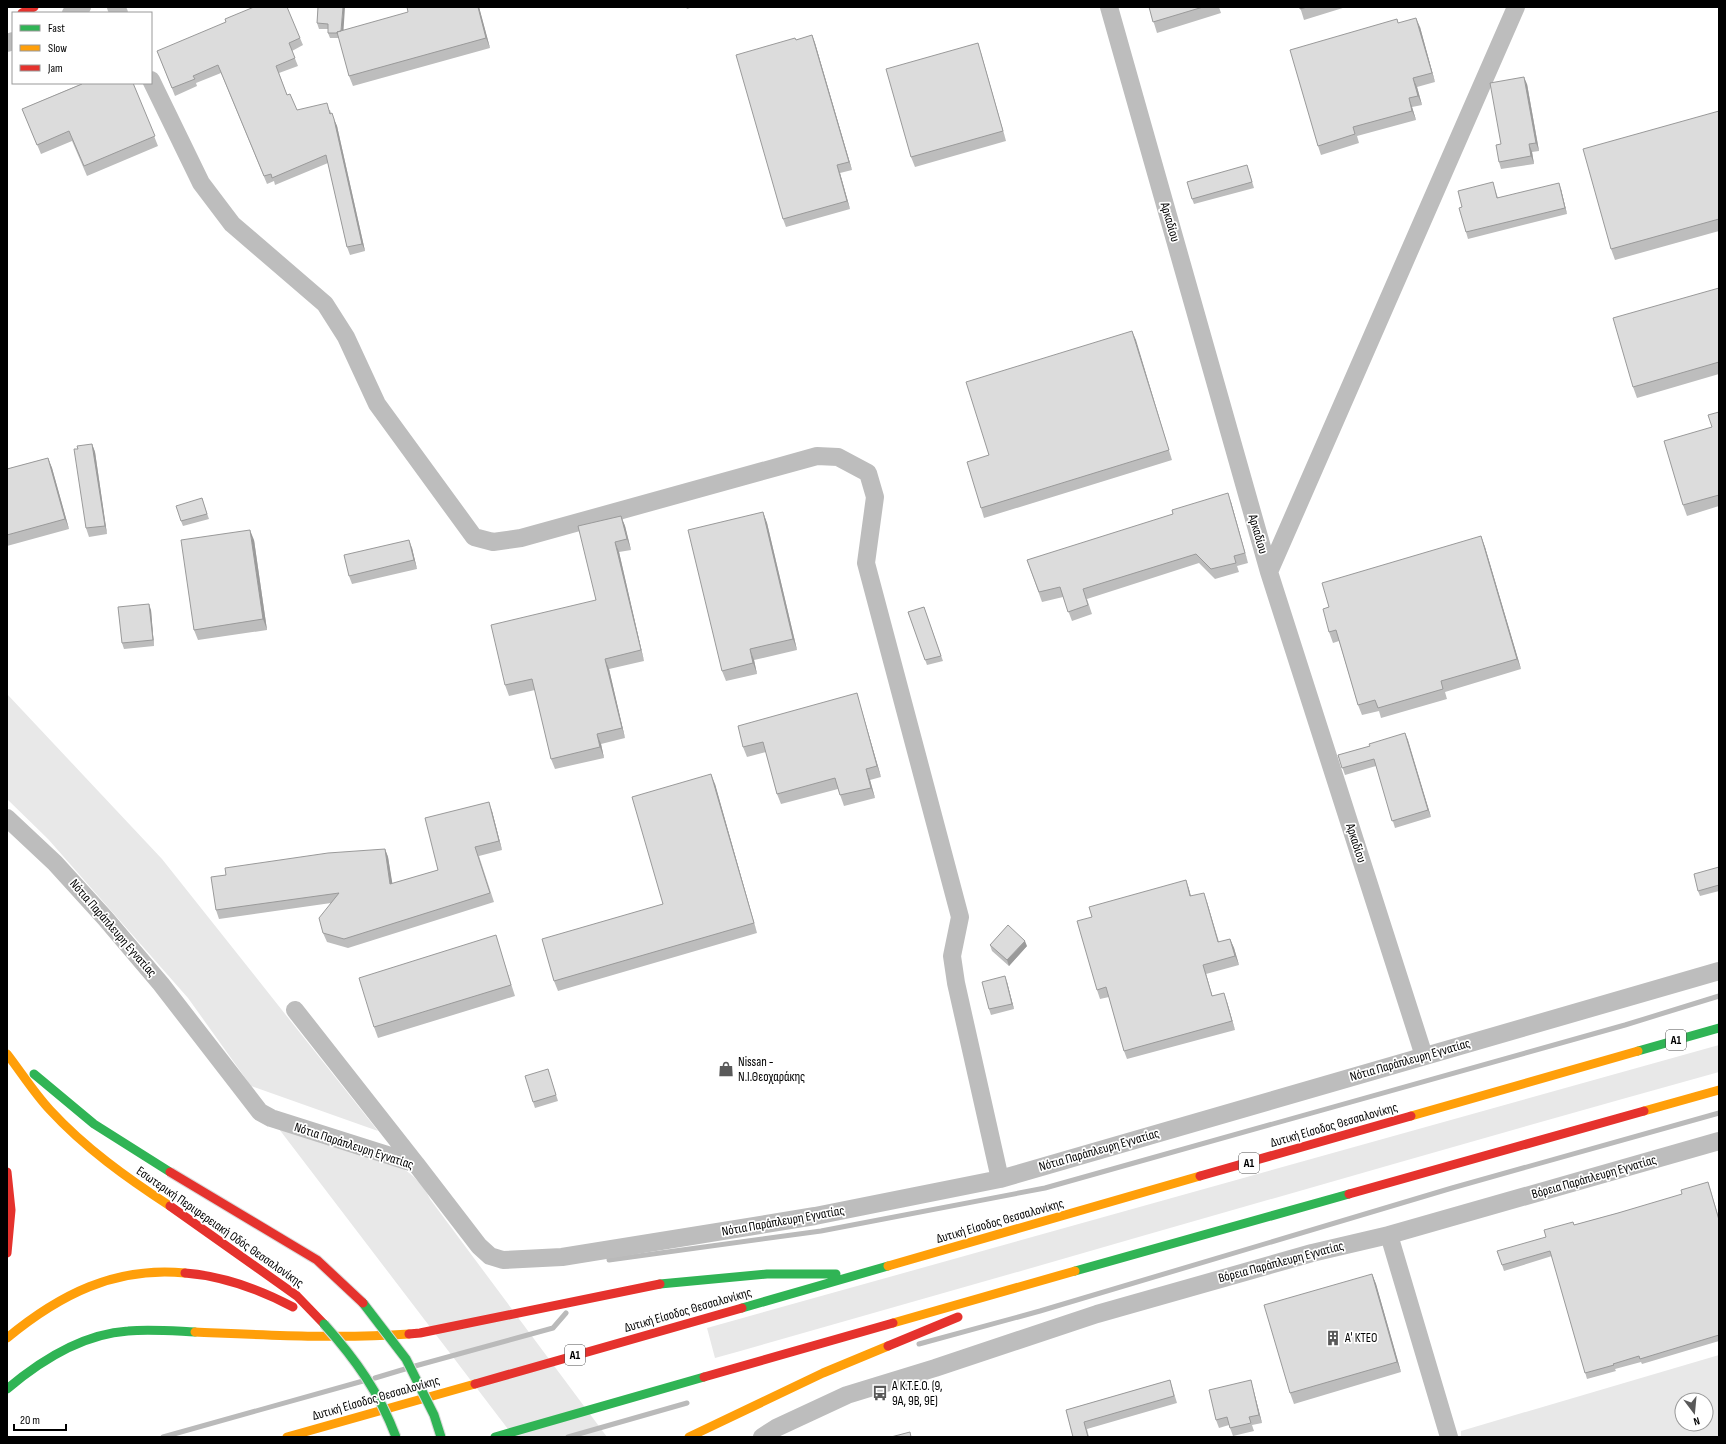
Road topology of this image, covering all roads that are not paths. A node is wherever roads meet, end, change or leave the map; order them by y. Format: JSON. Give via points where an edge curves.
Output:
{"nodes":[{"id":1,"x":34,"y":7,"type":"edge"},
{"id":2,"x":82,"y":7,"type":"edge"},
{"id":3,"x":1109,"y":7,"type":"edge"},
{"id":4,"x":1516,"y":7,"type":"edge"},
{"id":5,"x":24,"y":12,"type":"edge"},
{"id":6,"x":73,"y":12,"type":"edge"},
{"id":7,"x":152,"y":82,"type":"edge"},
{"id":8,"x":1269,"y":572,"type":"junction"},
{"id":9,"x":7,"y":818,"type":"edge"},
{"id":10,"x":1719,"y":971,"type":"edge"},
{"id":11,"x":295,"y":1010,"type":"dead end"},
{"id":12,"x":1719,"y":1028,"type":"edge"},
{"id":13,"x":7,"y":1053,"type":"edge"},
{"id":14,"x":1424,"y":1056,"type":"junction"},
{"id":15,"x":1719,"y":1090,"type":"edge"},
{"id":16,"x":1719,"y":1141,"type":"edge"},
{"id":17,"x":416,"y":1164,"type":"junction"},
{"id":18,"x":7,"y":1172,"type":"edge"},
{"id":19,"x":1000,"y":1179,"type":"junction"},
{"id":20,"x":1389,"y":1235,"type":"junction"},
{"id":21,"x":7,"y":1253,"type":"edge"},
{"id":22,"x":863,"y":1273,"type":"junction"},
{"id":23,"x":1053,"y":1277,"type":"junction"},
{"id":24,"x":982,"y":1307,"type":"dead end"},
{"id":25,"x":967,"y":1313,"type":"dead end"},
{"id":26,"x":324,"y":1324,"type":"junction"},
{"id":27,"x":7,"y":1338,"type":"edge"},
{"id":28,"x":7,"y":1389,"type":"edge"},
{"id":29,"x":287,"y":1437,"type":"edge"},
{"id":30,"x":396,"y":1437,"type":"edge"},
{"id":31,"x":441,"y":1437,"type":"edge"},
{"id":32,"x":495,"y":1437,"type":"edge"},
{"id":33,"x":688,"y":1437,"type":"edge"},
{"id":34,"x":762,"y":1437,"type":"edge"},
{"id":35,"x":1449,"y":1437,"type":"edge"}],
"edges":[{"from":1,"to":5,"type":"main road"},
{"from":2,"to":6,"type":"street"},
{"from":3,"to":8,"type":"street","name":"Αρκαδίου"},
{"from":4,"to":8,"type":"street"},
{"from":7,"to":19,"type":"street","via":[[201,183],[232,224],[325,304],[346,337],[377,404],[474,537],[493,542],[521,538],[817,456],[838,456],[868,473],[875,497],[866,563],[960,917],[952,956],[956,983]]},
{"from":8,"to":14,"type":"street","name":"Αρκαδίου"},
{"from":9,"to":17,"type":"street","name":"Νότια Παράπλευρη Εγνατίας","via":[[55,863],[162,984],[260,1112],[271,1118]]},
{"from":10,"to":14,"type":"street","name":"Νότια Παράπλευρη Εγνατίας"},
{"from":11,"to":17,"type":"street"},
{"from":12,"to":22,"type":"main road","name":"Δυτική Είσοδος Θεσσαλονίκης","number":"Α1"},
{"from":13,"to":26,"type":"main road","name":"Εσωτερική Περιφερειακή Οδός Θεσσαλονίκης","via":[[49,1109],[81,1140],[128,1178],[297,1296]]},
{"from":13,"to":31,"type":"main road","bridge":true,"via":[[94,1124],[317,1260],[363,1303],[406,1359],[434,1415]]},
{"from":14,"to":19,"type":"street","name":"Νότια Παράπλευρη Εγνατίας"},
{"from":15,"to":23,"type":"main road"},
{"from":16,"to":20,"type":"street","name":"Βόρεια Παράπλευρη Εγνατίας"},
{"from":17,"to":19,"type":"street","name":"Νότια Παράπλευρη Εγνατίας","via":[[484,1251],[496,1259],[511,1261],[562,1258],[807,1218]]},
{"from":18,"to":21,"type":"main road","via":[[11,1210]]},
{"from":20,"to":34,"type":"street","name":"Βόρεια Παράπλευρη Εγνατίας","via":[[1312,1253],[1097,1314],[847,1395]]},
{"from":20,"to":35,"type":"street"},
{"from":22,"to":28,"type":"main road","via":[[767,1274],[668,1282],[420,1333],[371,1337],[305,1337],[151,1330],[127,1332],[78,1345],[18,1379]]},
{"from":22,"to":29,"type":"main road","name":"Δυτική Είσοδος Θεσσαλονίκης","number":"Α1"},
{"from":23,"to":24,"type":"main road"},
{"from":23,"to":32,"type":"main road"},
{"from":25,"to":33,"type":"main road","via":[[823,1373]]},
{"from":26,"to":27,"type":"main road","via":[[276,1297],[250,1286],[214,1276],[162,1272],[130,1275],[99,1283],[57,1302]]},
{"from":26,"to":30,"type":"main road","name":"Εσωτερική Περιφερειακή Οδός Θεσσαλονίκης","bridge":true,"via":[[363,1368],[381,1400]]}]}
